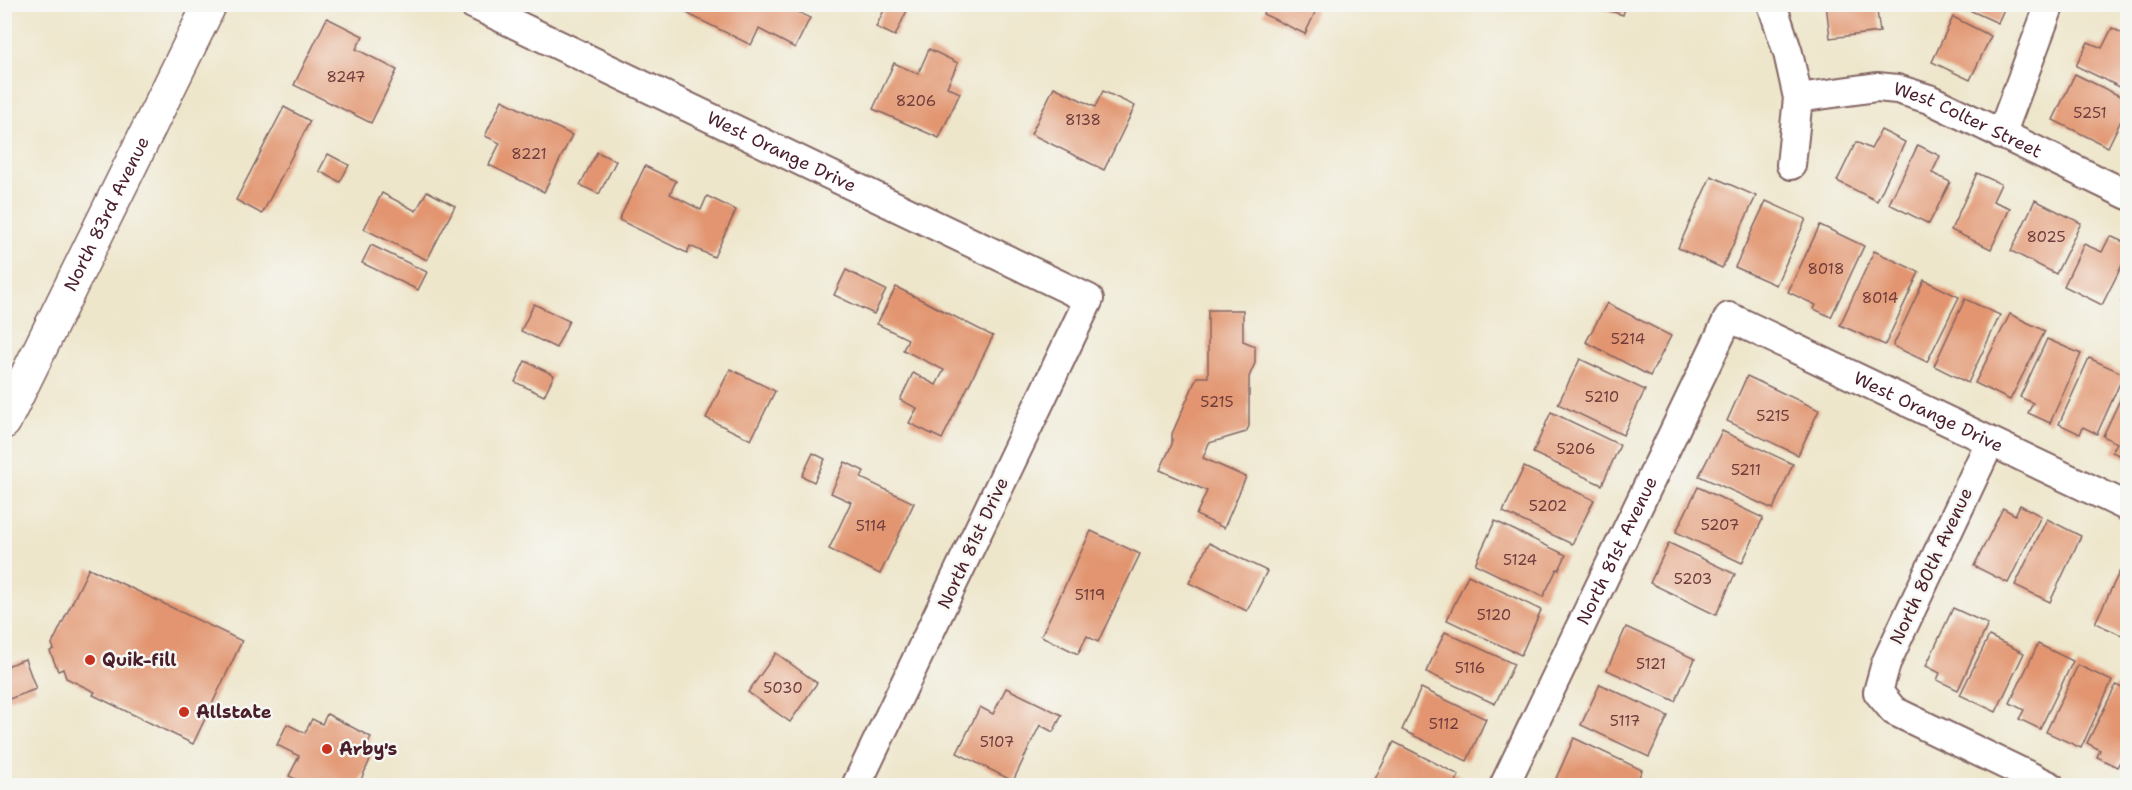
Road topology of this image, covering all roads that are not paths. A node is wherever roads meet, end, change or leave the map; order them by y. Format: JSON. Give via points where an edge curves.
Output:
{"nodes":[{"id":1,"x":210,"y":4,"type":"edge"},
{"id":2,"x":473,"y":4,"type":"edge"},
{"id":3,"x":1772,"y":4,"type":"edge"},
{"id":4,"x":2050,"y":4,"type":"edge"},
{"id":5,"x":1798,"y":98,"type":"junction"},
{"id":6,"x":2001,"y":135,"type":"junction"},
{"id":7,"x":1791,"y":165,"type":"dead end"},
{"id":8,"x":2127,"y":195,"type":"edge"},
{"id":9,"x":1089,"y":299,"type":"joint"},
{"id":10,"x":1729,"y":317,"type":"joint"},
{"id":11,"x":4,"y":422,"type":"edge"},
{"id":12,"x":1990,"y":442,"type":"junction"},
{"id":13,"x":2127,"y":507,"type":"edge"},
{"id":14,"x":856,"y":786,"type":"edge"},
{"id":15,"x":1504,"y":786,"type":"edge"},
{"id":16,"x":2050,"y":786,"type":"edge"}],
"edges":[{"from":1,"to":11,"type":"main road","name":"North 83rd Avenue"},
{"from":2,"to":9,"type":"street","name":"West Orange Drive"},
{"from":3,"to":5,"type":"street"},
{"from":4,"to":6,"type":"street"},
{"from":5,"to":6,"type":"street","name":"West Colter Street","via":[[1877,87],[1898,89],[1929,99]]},
{"from":5,"to":7,"type":"street"},
{"from":6,"to":8,"type":"street","name":"West Colter Street"},
{"from":9,"to":14,"type":"street","name":"North 81st Drive"},
{"from":10,"to":12,"type":"street","name":"West Orange Drive"},
{"from":10,"to":15,"type":"street","name":"North 81st Avenue"},
{"from":12,"to":13,"type":"street","name":"West Orange Drive"},
{"from":12,"to":16,"type":"street","name":"North 80th Avenue","via":[[1886,663],[1878,692],[1894,711]]}]}
